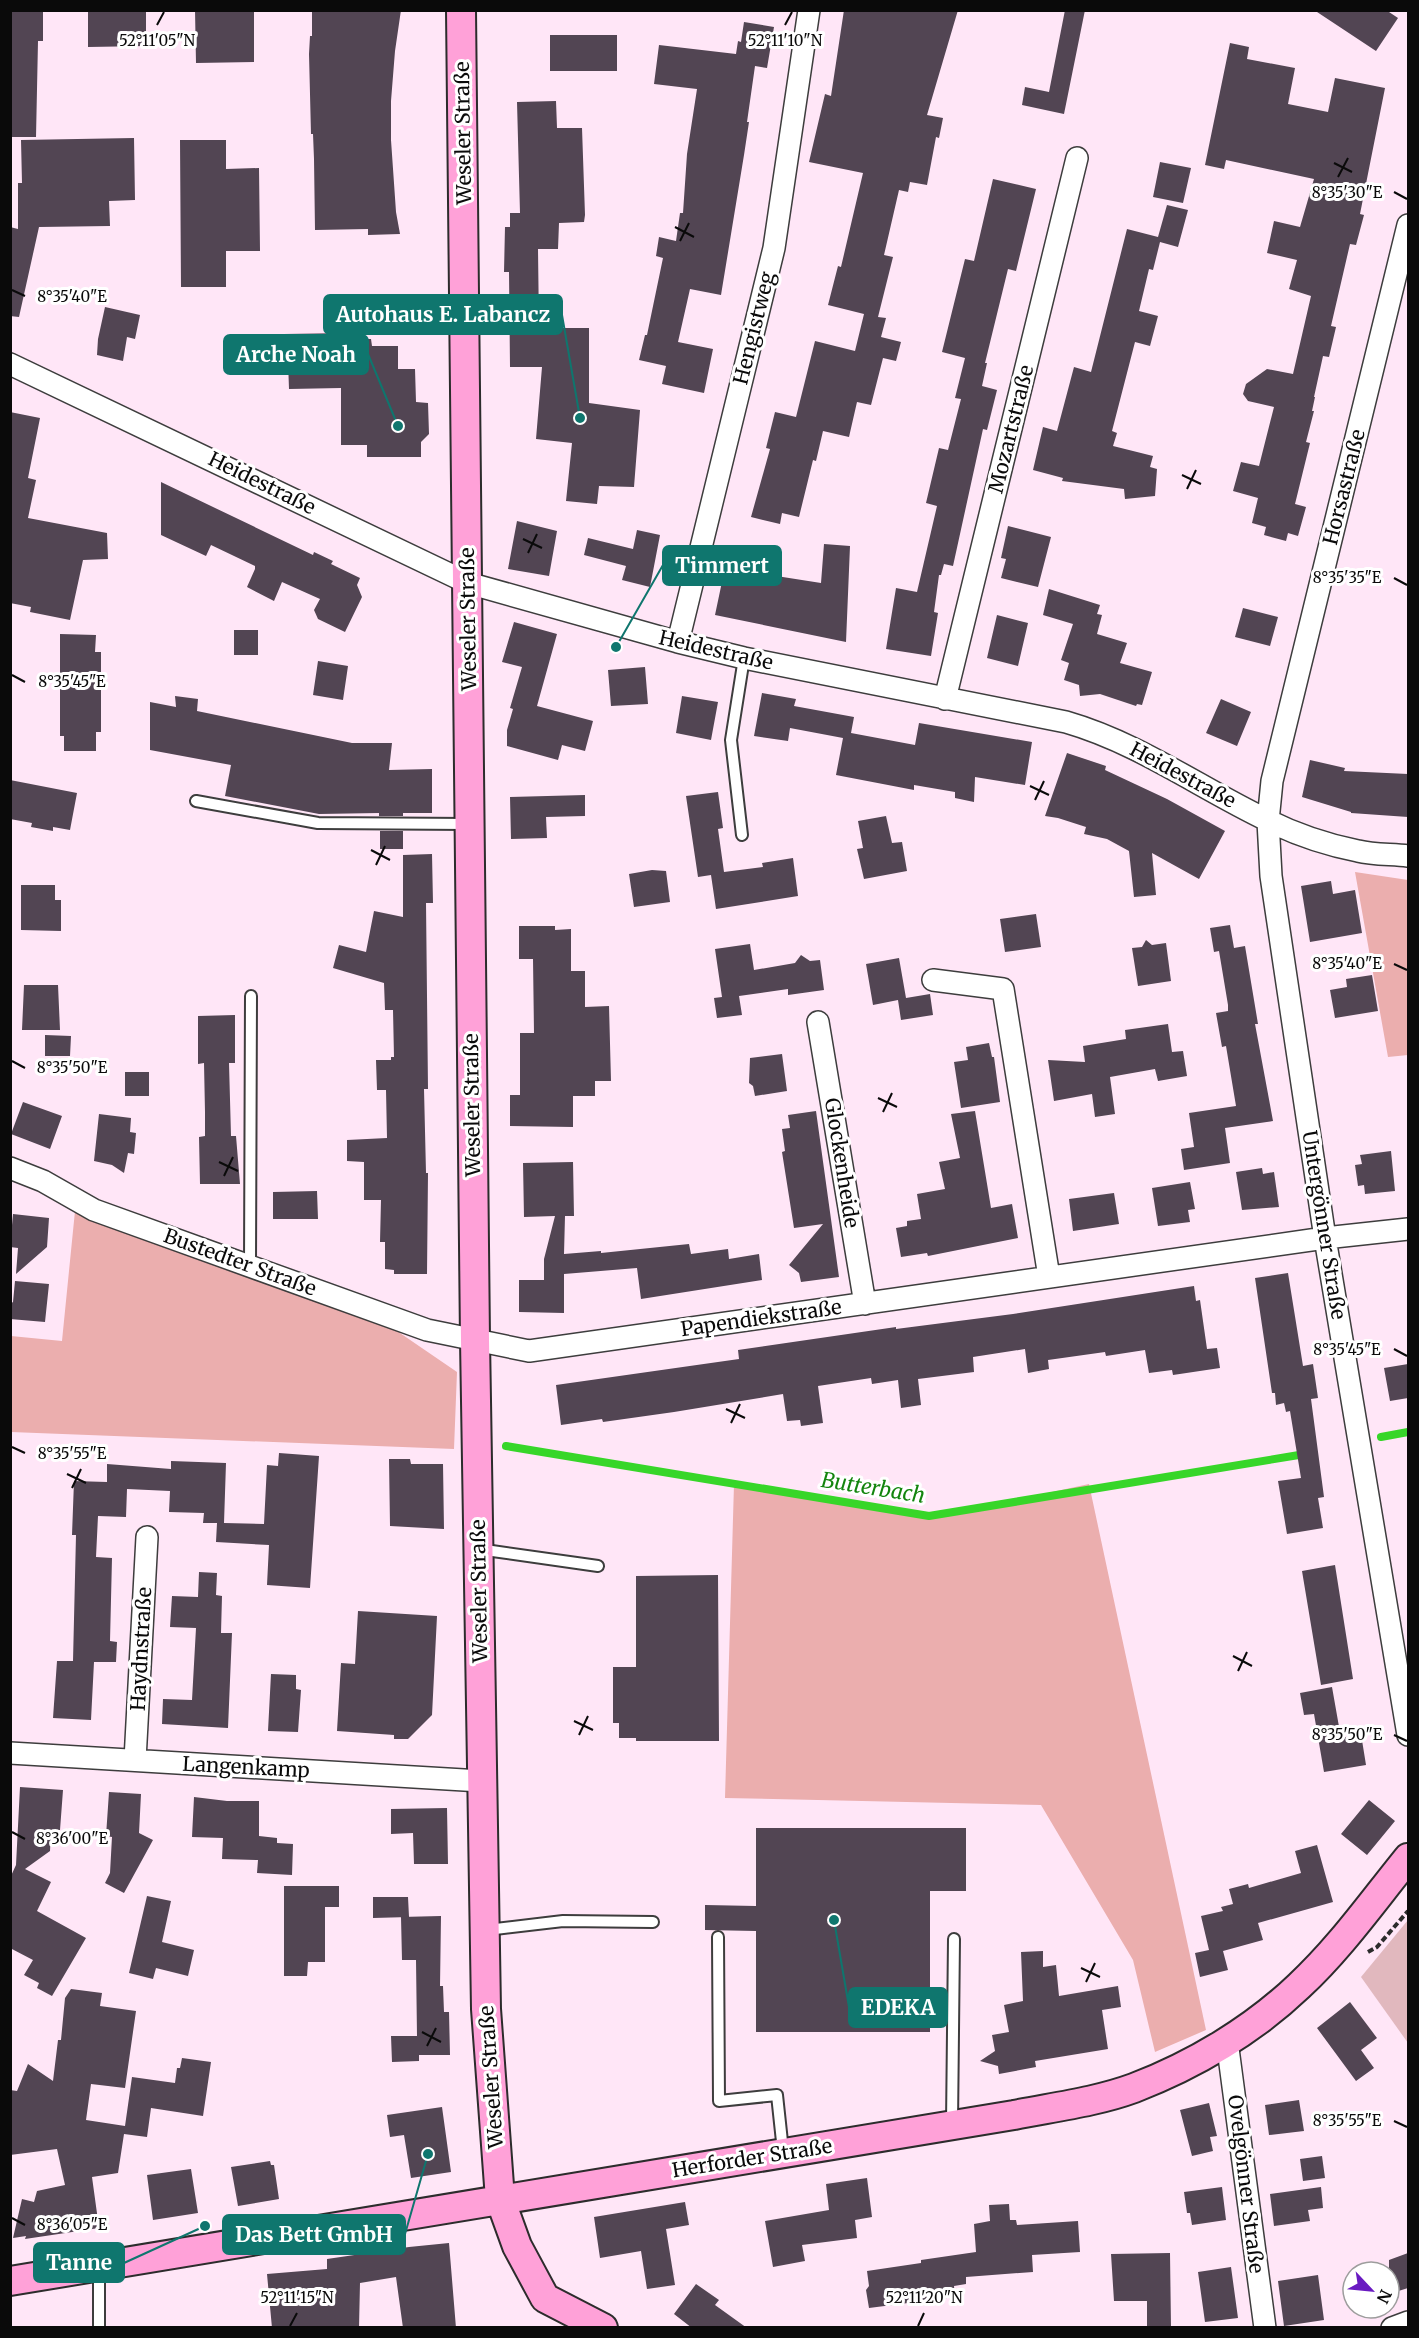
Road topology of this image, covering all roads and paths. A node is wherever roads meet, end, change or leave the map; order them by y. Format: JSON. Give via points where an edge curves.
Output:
{"nodes":[{"id":1,"x":461,"y":10,"type":"edge"},
{"id":2,"x":809,"y":10,"type":"edge"},
{"id":3,"x":1077,"y":158,"type":"dead end"},
{"id":4,"x":1408,"y":225,"type":"edge"},
{"id":5,"x":10,"y":364,"type":"edge"},
{"id":6,"x":468,"y":583,"type":"junction"},
{"id":7,"x":678,"y":642,"type":"junction"},
{"id":8,"x":744,"y":658,"type":"junction"},
{"id":9,"x":945,"y":699,"type":"junction"},
{"id":10,"x":196,"y":801,"type":"dead end"},
{"id":11,"x":1268,"y":821,"type":"junction"},
{"id":12,"x":470,"y":824,"type":"junction"},
{"id":13,"x":742,"y":835,"type":"dead end"},
{"id":14,"x":1408,"y":856,"type":"edge"},
{"id":15,"x":933,"y":980,"type":"dead end"},
{"id":16,"x":251,"y":996,"type":"dead end"},
{"id":17,"x":818,"y":1022,"type":"dead end"},
{"id":18,"x":10,"y":1168,"type":"edge"},
{"id":19,"x":1408,"y":1229,"type":"edge"},
{"id":20,"x":1325,"y":1238,"type":"junction"},
{"id":21,"x":250,"y":1265,"type":"junction"},
{"id":22,"x":1048,"y":1277,"type":"junction"},
{"id":23,"x":865,"y":1304,"type":"junction"},
{"id":24,"x":475,"y":1340,"type":"junction"},
{"id":25,"x":147,"y":1537,"type":"dead end"},
{"id":26,"x":478,"y":1549,"type":"junction"},
{"id":27,"x":598,"y":1566,"type":"dead end"},
{"id":28,"x":1408,"y":1735,"type":"edge"},
{"id":29,"x":10,"y":1753,"type":"edge"},
{"id":30,"x":135,"y":1760,"type":"junction"},
{"id":31,"x":481,"y":1781,"type":"junction"},
{"id":32,"x":1408,"y":1858,"type":"edge"},
{"id":33,"x":653,"y":1922,"type":"dead end"},
{"id":34,"x":483,"y":1930,"type":"junction"},
{"id":35,"x":718,"y":1937,"type":"dead end"},
{"id":36,"x":954,"y":1938,"type":"dead end"},
{"id":37,"x":1227,"y":2041,"type":"junction"},
{"id":38,"x":952,"y":2125,"type":"junction"},
{"id":39,"x":783,"y":2152,"type":"junction"},
{"id":40,"x":500,"y":2199,"type":"junction"},
{"id":41,"x":99,"y":2266,"type":"junction"},
{"id":42,"x":10,"y":2281,"type":"edge"},
{"id":43,"x":1408,"y":2322,"type":"edge"},
{"id":44,"x":596,"y":2326,"type":"edge"},
{"id":45,"x":99,"y":2328,"type":"edge"},
{"id":46,"x":1265,"y":2328,"type":"edge"},
{"id":47,"x":1392,"y":2328,"type":"edge"}],
"edges":[{"from":1,"to":6,"type":"street","name":"Weseler Straße"},
{"from":2,"to":7,"type":"street","name":"Hengistweg","via":[[774,248]]},
{"from":3,"to":9,"type":"street","name":"Mozartstraße"},
{"from":4,"to":11,"type":"street","name":"Horsastraße","via":[[1272,781]]},
{"from":5,"to":6,"type":"street","name":"Heidestraße"},
{"from":6,"to":7,"type":"street","name":"Heidestraße"},
{"from":6,"to":12,"type":"street","name":"Weseler Straße"},
{"from":7,"to":8,"type":"street","name":"Heidestraße"},
{"from":8,"to":9,"type":"street","name":"Heidestraße"},
{"from":8,"to":13,"type":"lane","via":[[731,740]]},
{"from":9,"to":11,"type":"street","name":"Heidestraße","via":[[1095,730]]},
{"from":10,"to":12,"type":"lane","via":[[318,824]]},
{"from":11,"to":14,"type":"street","name":"Heidestraße","via":[[1360,852]]},
{"from":11,"to":20,"type":"street","name":"Untergönner Straße","via":[[1271,876]]},
{"from":12,"to":24,"type":"street","name":"Weseler Straße"},
{"from":15,"to":22,"type":"street","via":[[1003,989]]},
{"from":16,"to":21,"type":"lane"},
{"from":17,"to":23,"type":"street","name":"Glockenheide"},
{"from":18,"to":21,"type":"street","name":"Bustedter Straße","via":[[43,1181],[94,1210]]},
{"from":19,"to":20,"type":"street","name":"Papendiekstraße"},
{"from":20,"to":22,"type":"street","name":"Papendiekstraße"},
{"from":20,"to":28,"type":"street","name":"Untergönner Straße"},
{"from":21,"to":24,"type":"street","name":"Bustedter Straße","via":[[427,1330]]},
{"from":22,"to":23,"type":"street","name":"Papendiekstraße"},
{"from":23,"to":24,"type":"street","name":"Papendiekstraße","via":[[529,1352]]},
{"from":24,"to":26,"type":"street","name":"Weseler Straße"},
{"from":25,"to":30,"type":"street","name":"Haydnstraße"},
{"from":26,"to":27,"type":"lane"},
{"from":26,"to":31,"type":"street","name":"Weseler Straße"},
{"from":29,"to":30,"type":"street","name":"Langenkamp"},
{"from":30,"to":31,"type":"street","name":"Langenkamp"},
{"from":31,"to":34,"type":"street","name":"Weseler Straße"},
{"from":32,"to":37,"type":"street","name":"Herforder Straße","via":[[1300,1985]]},
{"from":33,"to":34,"type":"lane","via":[[563,1921]]},
{"from":34,"to":40,"type":"street","name":"Weseler Straße"},
{"from":35,"to":39,"type":"lane","via":[[719,2101],[777,2095]]},
{"from":36,"to":38,"type":"lane"},
{"from":37,"to":38,"type":"street","name":"Herforder Straße","via":[[1132,2088],[1081,2102]]},
{"from":37,"to":46,"type":"street","name":"Ovelgönner Straße"},
{"from":38,"to":39,"type":"street","name":"Herforder Straße"},
{"from":39,"to":40,"type":"street","name":"Herforder Straße"},
{"from":40,"to":41,"type":"street","name":"Herforder Straße"},
{"from":40,"to":44,"type":"street","name":"Weseler Straße","via":[[517,2247],[545,2298]]},
{"from":41,"to":42,"type":"street","name":"Herforder Straße"},
{"from":41,"to":45,"type":"lane"},
{"from":43,"to":47,"type":"street"}]}
